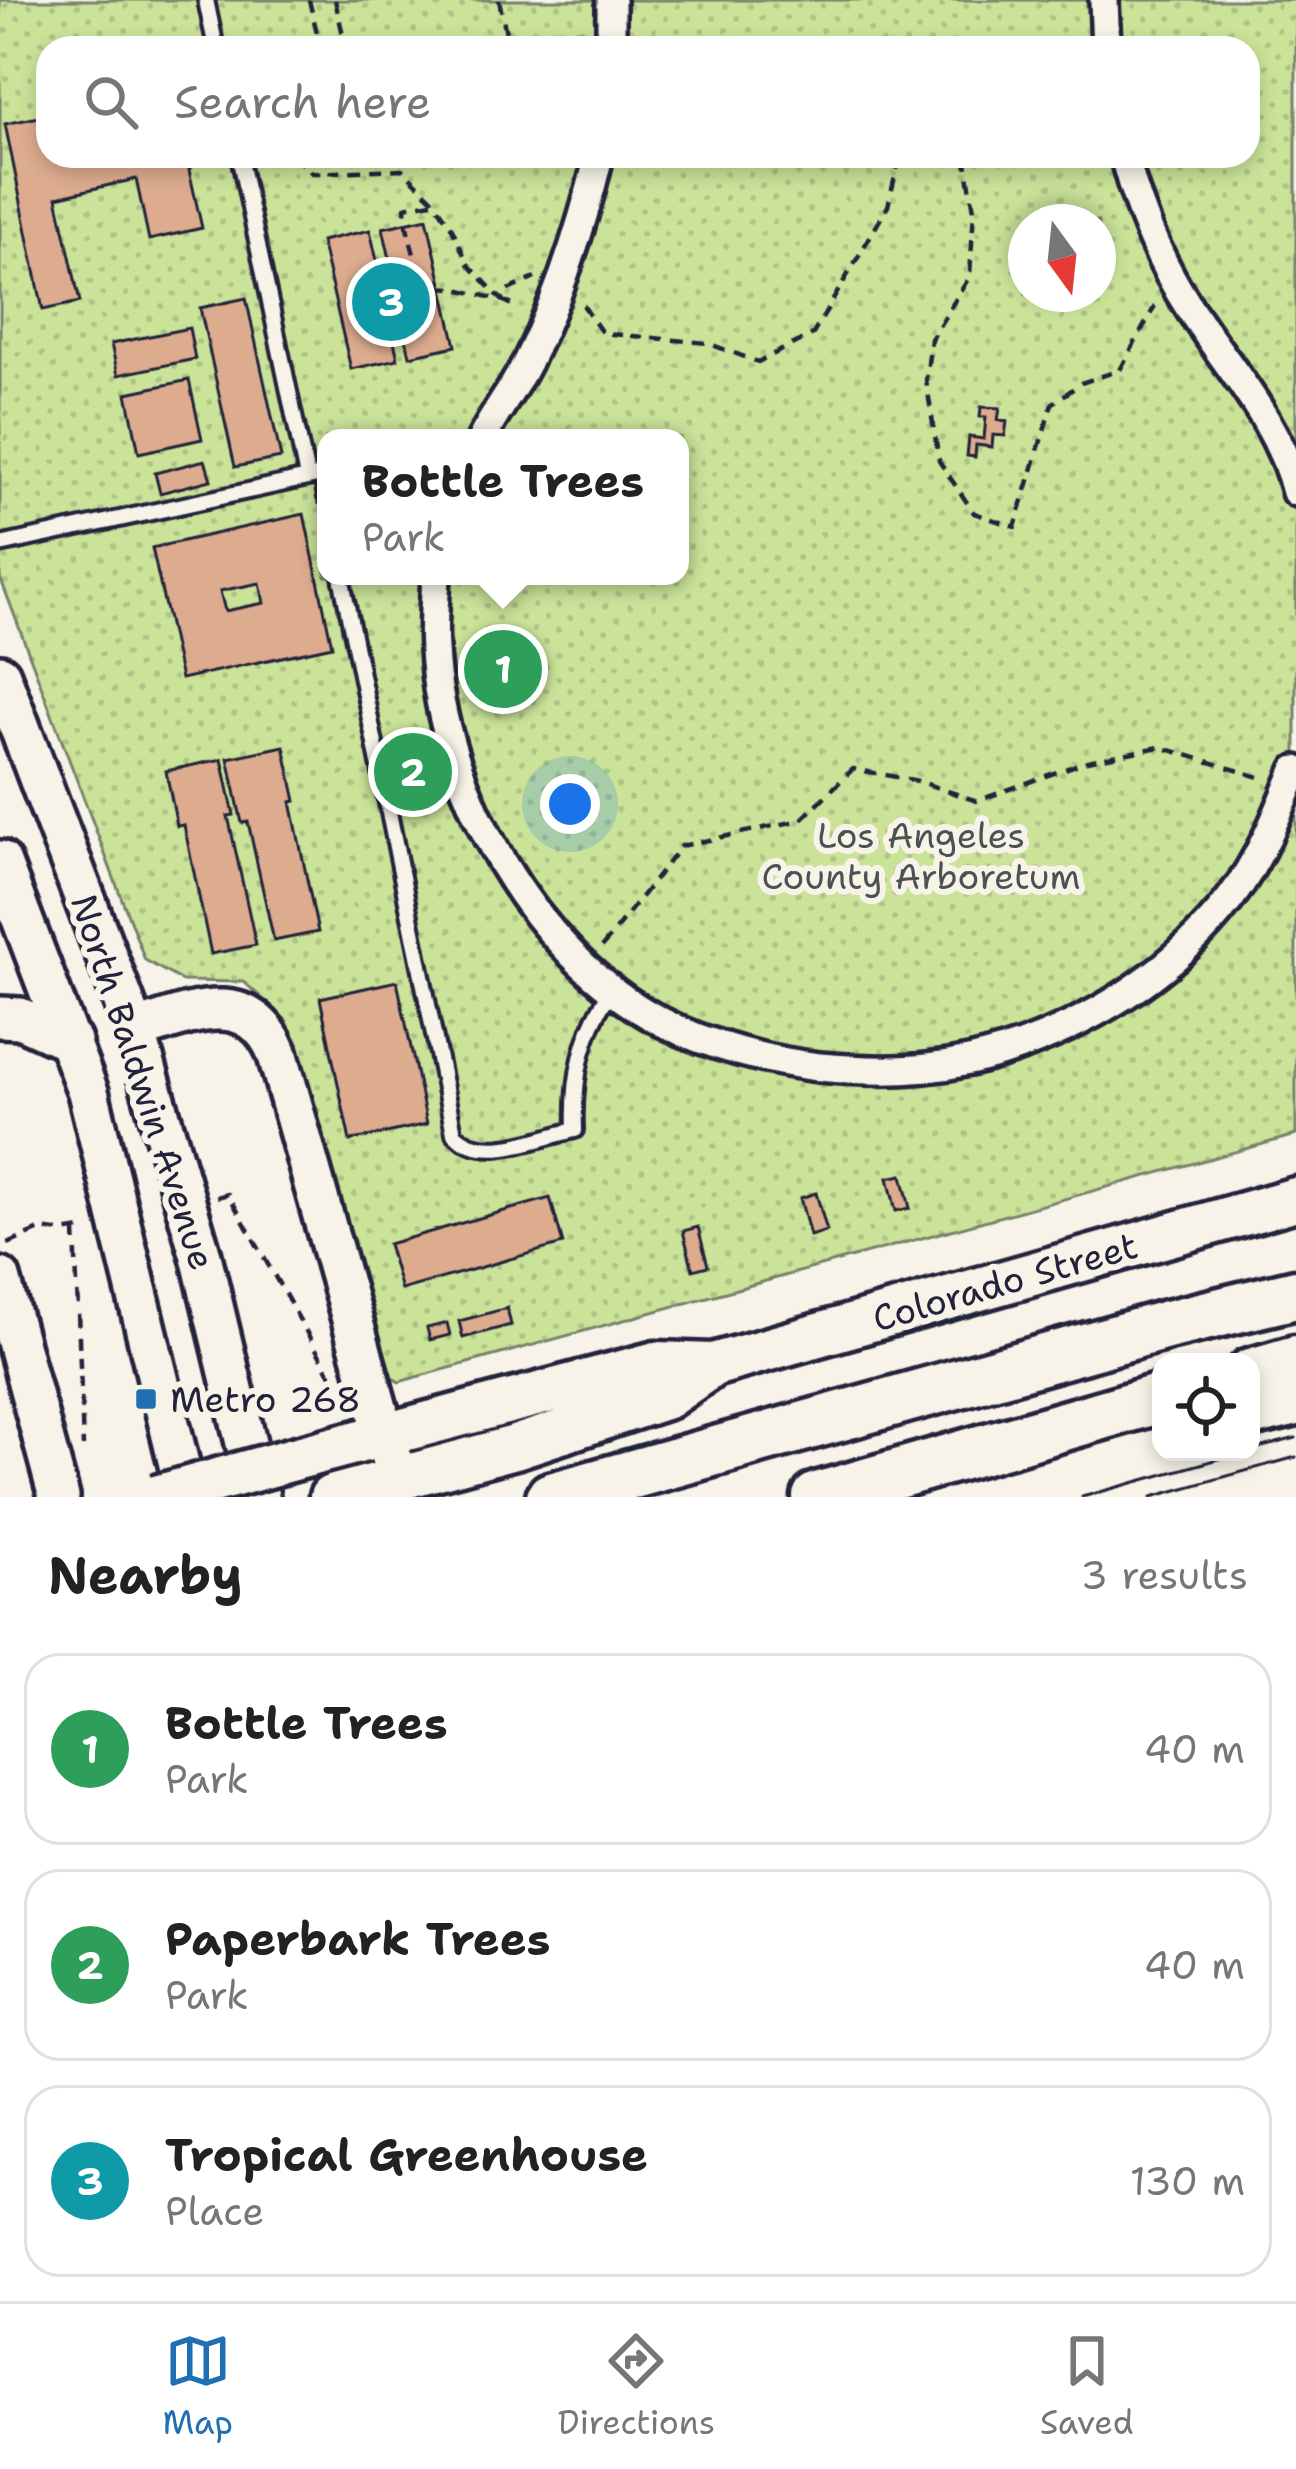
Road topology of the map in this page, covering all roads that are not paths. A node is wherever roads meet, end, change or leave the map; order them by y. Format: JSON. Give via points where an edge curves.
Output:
{"nodes":[{"id":1,"x":206,"y":0,"type":"edge"},
{"id":2,"x":611,"y":0,"type":"edge"},
{"id":3,"x":1104,"y":0,"type":"edge"},
{"id":4,"x":214,"y":36,"type":"edge"},
{"id":5,"x":611,"y":36,"type":"edge"},
{"id":6,"x":1106,"y":36,"type":"edge"},
{"id":7,"x":242,"y":168,"type":"edge"},
{"id":8,"x":596,"y":168,"type":"edge"},
{"id":9,"x":1128,"y":168,"type":"edge"},
{"id":10,"x":487,"y":429,"type":"edge"},
{"id":11,"x":317,"y":471,"type":"edge"},
{"id":12,"x":317,"y":475,"type":"edge"},
{"id":13,"x":1296,"y":492,"type":"edge"},
{"id":14,"x":0,"y":545,"type":"edge"},
{"id":15,"x":343,"y":585,"type":"edge"},
{"id":16,"x":436,"y":585,"type":"edge"},
{"id":17,"x":0,"y":675,"type":"edge"},
{"id":18,"x":10,"y":735,"type":"edge"},
{"id":19,"x":1293,"y":778,"type":"edge"},
{"id":20,"x":0,"y":862,"type":"edge"},
{"id":21,"x":613,"y":988,"type":"junction"},
{"id":22,"x":0,"y":1018,"type":"edge"},
{"id":23,"x":135,"y":1031,"type":"junction"},
{"id":24,"x":71,"y":1041,"type":"junction"},
{"id":25,"x":1296,"y":1199,"type":"edge"},
{"id":26,"x":4,"y":1261,"type":"edge"},
{"id":27,"x":1296,"y":1294,"type":"edge"},
{"id":28,"x":1296,"y":1360,"type":"edge"},
{"id":29,"x":713,"y":1365,"type":"junction"},
{"id":30,"x":1260,"y":1370,"type":"edge"},
{"id":31,"x":1152,"y":1401,"type":"edge"},
{"id":32,"x":1296,"y":1401,"type":"edge"},
{"id":33,"x":1260,"y":1410,"type":"edge"},
{"id":34,"x":385,"y":1434,"type":"junction"},
{"id":35,"x":397,"y":1479,"type":"junction"},
{"id":36,"x":59,"y":1497,"type":"edge"},
{"id":37,"x":156,"y":1497,"type":"edge"},
{"id":38,"x":187,"y":1497,"type":"edge"},
{"id":39,"x":259,"y":1497,"type":"edge"},
{"id":40,"x":331,"y":1497,"type":"edge"},
{"id":41,"x":551,"y":1497,"type":"edge"},
{"id":42,"x":817,"y":1497,"type":"edge"}],
"edges":[{"from":1,"to":4,"type":"lane"},
{"from":2,"to":5,"type":"street"},
{"from":3,"to":6,"type":"street"},
{"from":7,"to":11,"type":"lane"},
{"from":8,"to":10,"type":"street","via":[[557,295]]},
{"from":9,"to":13,"type":"street","via":[[1150,233],[1188,306],[1261,409]]},
{"from":12,"to":14,"type":"lane"},
{"from":15,"to":21,"type":"lane","via":[[454,1133],[465,1145],[482,1150],[575,1130],[574,1083],[593,1017]]},
{"from":16,"to":21,"type":"street","via":[[439,689],[469,800],[506,872],[547,927]]},
{"from":17,"to":18,"type":"main road","name":"North Baldwin Avenue"},
{"from":18,"to":23,"type":"main road","name":"North Baldwin Avenue"},
{"from":19,"to":21,"type":"street","via":[[1229,900],[1177,954],[1119,1001],[1002,1053],[929,1071],[785,1063],[662,1022]]},
{"from":20,"to":24,"type":"main road","name":"North Baldwin Avenue"},
{"from":22,"to":24,"type":"main road"},
{"from":23,"to":34,"type":"main road","via":[[230,1010],[266,1031]]},
{"from":23,"to":39,"type":"main road","name":"North Baldwin Avenue"},
{"from":24,"to":38,"type":"main road","name":"North Baldwin Avenue"},
{"from":25,"to":29,"type":"main road","name":"Colorado Street"},
{"from":26,"to":36,"type":"main road"},
{"from":27,"to":41,"type":"highway"},
{"from":28,"to":30,"type":"highway"},
{"from":29,"to":34,"type":"main road","name":"Colorado Street","via":[[656,1363]]},
{"from":29,"to":35,"type":"main road","name":"Colorado Street","via":[[667,1397]]},
{"from":31,"to":42,"type":"highway"},
{"from":32,"to":33,"type":"highway"},
{"from":34,"to":35,"type":"main road"},
{"from":34,"to":37,"type":"main road","name":"Colorado Street","bridge":true},
{"from":35,"to":40,"type":"main road","name":"Colorado Street"}]}
